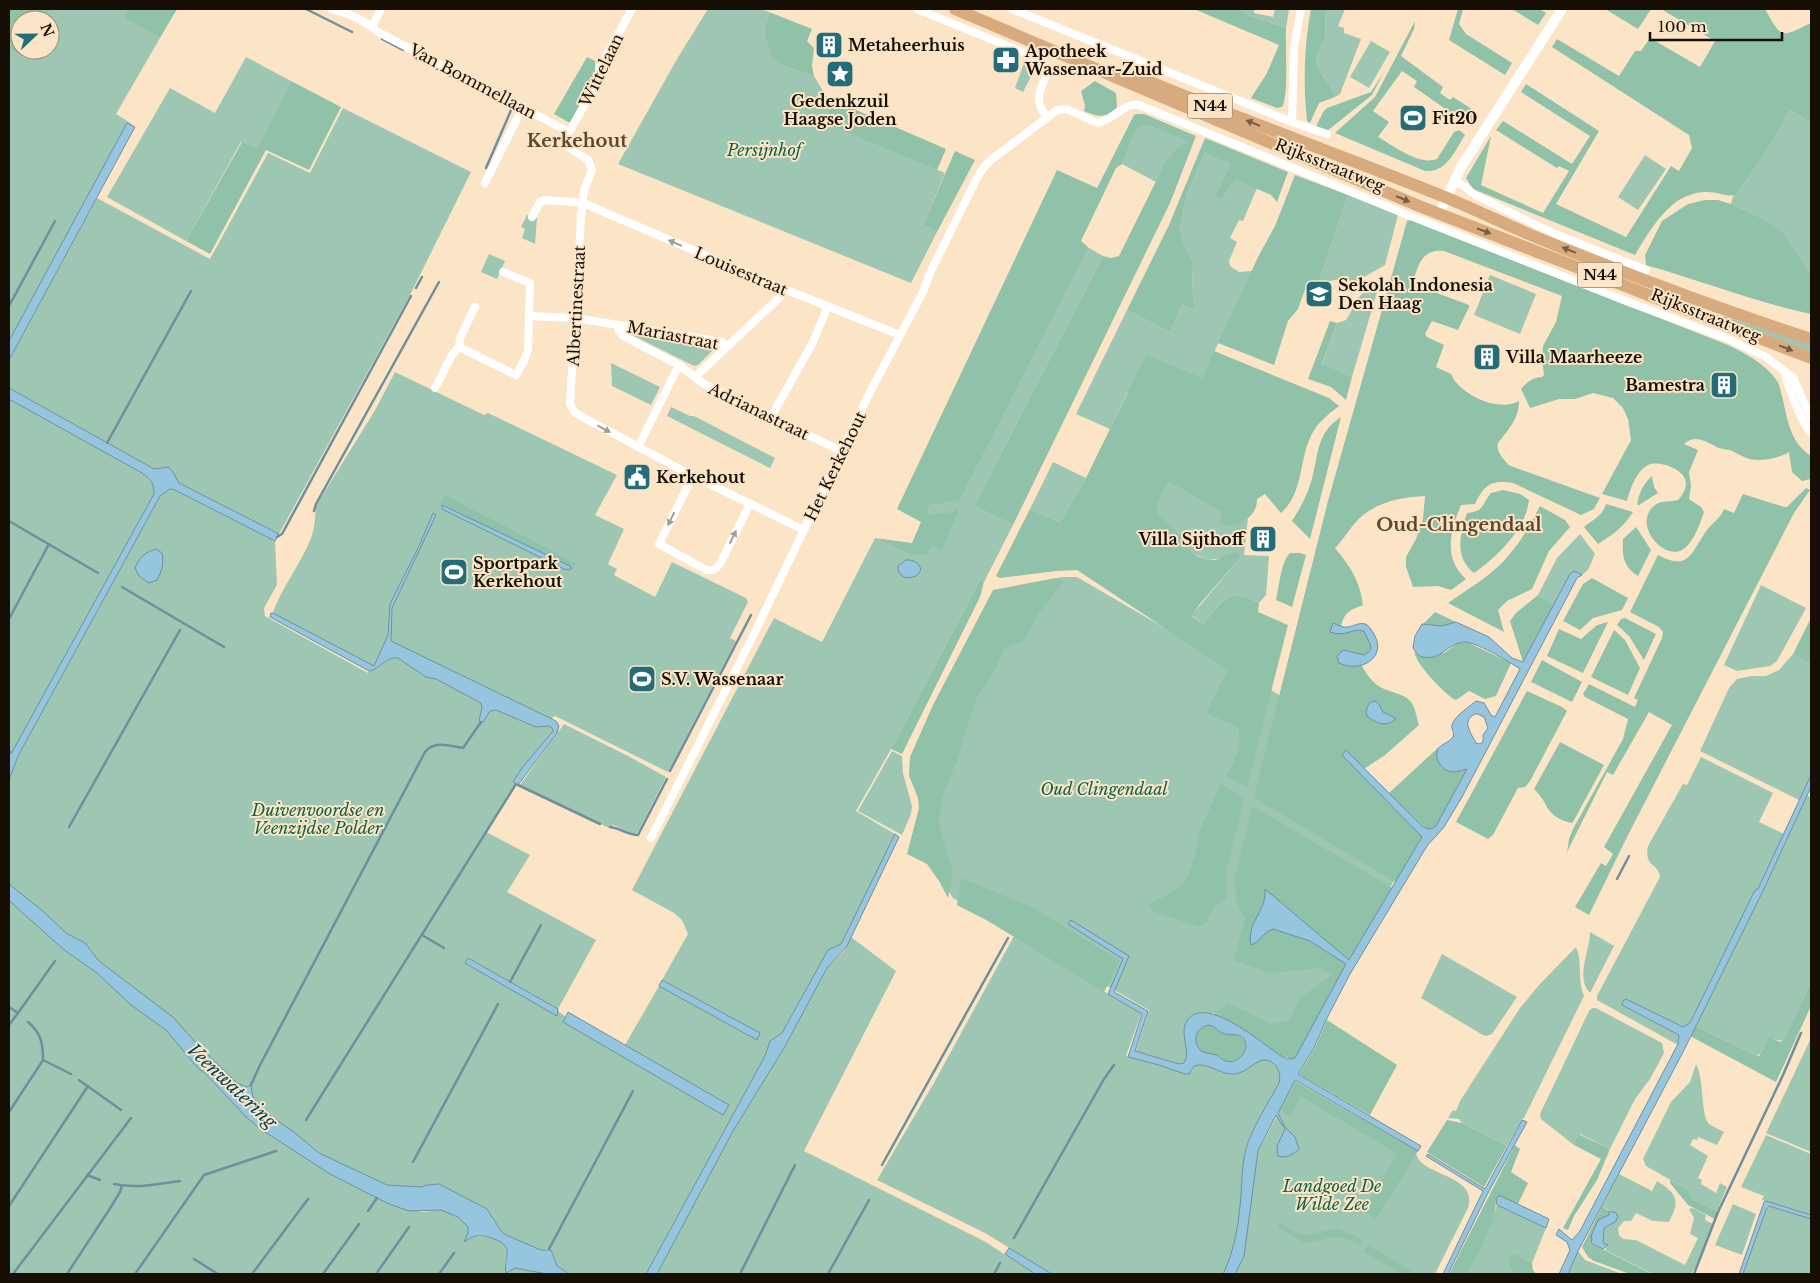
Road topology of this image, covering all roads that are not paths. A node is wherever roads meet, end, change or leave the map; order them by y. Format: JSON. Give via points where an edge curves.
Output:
{"nodes":[{"id":1,"x":332,"y":9,"type":"edge"},
{"id":2,"x":381,"y":9,"type":"edge"},
{"id":3,"x":632,"y":9,"type":"edge"},
{"id":4,"x":917,"y":9,"type":"edge"},
{"id":5,"x":955,"y":9,"type":"edge"},
{"id":6,"x":977,"y":9,"type":"edge"},
{"id":7,"x":1012,"y":9,"type":"edge"},
{"id":8,"x":1301,"y":9,"type":"edge"},
{"id":9,"x":1562,"y":9,"type":"edge"},
{"id":10,"x":372,"y":27,"type":"junction"},
{"id":11,"x":523,"y":107,"type":"junction"},
{"id":12,"x":1047,"y":117,"type":"junction"},
{"id":13,"x":1292,"y":122,"type":"junction"},
{"id":14,"x":569,"y":132,"type":"junction"},
{"id":15,"x":1327,"y":134,"type":"dead end"},
{"id":16,"x":1454,"y":181,"type":"junction"},
{"id":17,"x":485,"y":183,"type":"dead end"},
{"id":18,"x":1446,"y":198,"type":"junction"},
{"id":19,"x":583,"y":203,"type":"junction"},
{"id":20,"x":1439,"y":214,"type":"junction"},
{"id":21,"x":532,"y":216,"type":"dead end"},
{"id":22,"x":1646,"y":270,"type":"dead end"},
{"id":23,"x":504,"y":272,"type":"dead end"},
{"id":24,"x":784,"y":289,"type":"junction"},
{"id":25,"x":828,"y":306,"type":"junction"},
{"id":26,"x":475,"y":308,"type":"dead end"},
{"id":27,"x":529,"y":316,"type":"junction"},
{"id":28,"x":575,"y":318,"type":"junction"},
{"id":29,"x":619,"y":325,"type":"junction"},
{"id":30,"x":900,"y":335,"type":"junction"},
{"id":31,"x":1811,"y":340,"type":"edge"},
{"id":32,"x":726,"y":346,"type":"junction"},
{"id":33,"x":459,"y":347,"type":"junction"},
{"id":34,"x":1811,"y":358,"type":"edge"},
{"id":35,"x":680,"y":365,"type":"junction"},
{"id":36,"x":1785,"y":372,"type":"junction"},
{"id":37,"x":695,"y":377,"type":"junction"},
{"id":38,"x":435,"y":388,"type":"dead end"},
{"id":39,"x":771,"y":417,"type":"junction"},
{"id":40,"x":1811,"y":418,"type":"edge"},
{"id":41,"x":1811,"y":433,"type":"edge"},
{"id":42,"x":638,"y":447,"type":"junction"},
{"id":43,"x":841,"y":451,"type":"junction"},
{"id":44,"x":693,"y":476,"type":"junction"},
{"id":45,"x":750,"y":504,"type":"junction"},
{"id":46,"x":804,"y":530,"type":"junction"},
{"id":47,"x":650,"y":838,"type":"dead end"}],
"edges":[{"from":1,"to":10,"type":"street","name":"Van Bommellaan","via":[[349,13]]},
{"from":2,"to":10,"type":"street"},
{"from":3,"to":14,"type":"street","name":"Wittelaan","via":[[600,66],[599,80]]},
{"from":4,"to":12,"type":"street","via":[[1042,60],[1048,71],[1038,97],[1040,109]]},
{"from":5,"to":20,"type":"main road","name":"Rijksstraatweg","number":"N44","one_way":true},
{"from":18,"to":6,"type":"main road","name":"Rijksstraatweg","number":"N44","one_way":true},
{"from":7,"to":13,"type":"street"},
{"from":8,"to":13,"type":"street","via":[[1294,48]]},
{"from":9,"to":16,"type":"street"},
{"from":10,"to":11,"type":"street","name":"Van Bommellaan"},
{"from":11,"to":14,"type":"street","name":"Van Bommellaan"},
{"from":11,"to":17,"type":"street"},
{"from":12,"to":30,"type":"street","name":"Het Kerkehout","via":[[984,167]]},
{"from":12,"to":36,"type":"street","name":"Rijksstraatweg","via":[[1057,110],[1067,109],[1100,122],[1129,105],[1139,105],[1404,213],[1726,338],[1766,357]]},
{"from":13,"to":15,"type":"street"},
{"from":14,"to":19,"type":"street","via":[[566,138],[568,146],[588,160],[592,170]]},
{"from":16,"to":18,"type":"street"},
{"from":16,"to":22,"type":"street","name":"Rijksstraatweg","via":[[1475,195],[1553,233]]},
{"from":18,"to":20,"type":"street"},
{"from":31,"to":18,"type":"main road","name":"Rijksstraatweg","number":"N44","one_way":true,"via":[[1628,274]]},
{"from":19,"to":21,"type":"street","name":"Louisestraat","via":[[545,200],[540,202]]},
{"from":24,"to":19,"type":"street","name":"Louisestraat","one_way":true},
{"from":19,"to":28,"type":"street","name":"Albertinestraat"},
{"from":20,"to":34,"type":"main road","name":"Rijksstraatweg","number":"N44","one_way":true},
{"from":23,"to":27,"type":"street","via":[[530,283]]},
{"from":24,"to":25,"type":"street","name":"Louisestraat"},
{"from":24,"to":32,"type":"street","via":[[780,297]]},
{"from":25,"to":30,"type":"street","name":"Louisestraat"},
{"from":25,"to":39,"type":"street","via":[[812,344]]},
{"from":26,"to":33,"type":"street"},
{"from":27,"to":28,"type":"street","name":"Mariastraat"},
{"from":27,"to":33,"type":"street","via":[[528,350],[516,375]]},
{"from":28,"to":29,"type":"street","name":"Mariastraat"},
{"from":28,"to":42,"type":"street","name":"Albertinestraat","one_way":true,"via":[[572,409]]},
{"from":29,"to":32,"type":"street","name":"Mariastraat","via":[[722,342]]},
{"from":29,"to":35,"type":"street","name":"Mariastraat","via":[[623,336]]},
{"from":30,"to":43,"type":"street","name":"Het Kerkehout"},
{"from":32,"to":37,"type":"street"},
{"from":33,"to":38,"type":"street"},
{"from":35,"to":37,"type":"street","name":"Adrianastraat"},
{"from":35,"to":42,"type":"street"},
{"from":36,"to":40,"type":"street","name":"Rijksstraatweg","via":[[1794,378]]},
{"from":36,"to":41,"type":"street","via":[[1786,381]]},
{"from":37,"to":39,"type":"street","name":"Adrianastraat"},
{"from":39,"to":43,"type":"street","name":"Adrianastraat"},
{"from":42,"to":44,"type":"street"},
{"from":43,"to":46,"type":"street","name":"Het Kerkehout"},
{"from":44,"to":45,"type":"street"},
{"from":44,"to":45,"type":"street","one_way":true,"via":[[659,544],[706,570],[714,570],[720,564]]},
{"from":45,"to":46,"type":"street"},
{"from":46,"to":47,"type":"street","name":"Het Kerkehout"}]}
